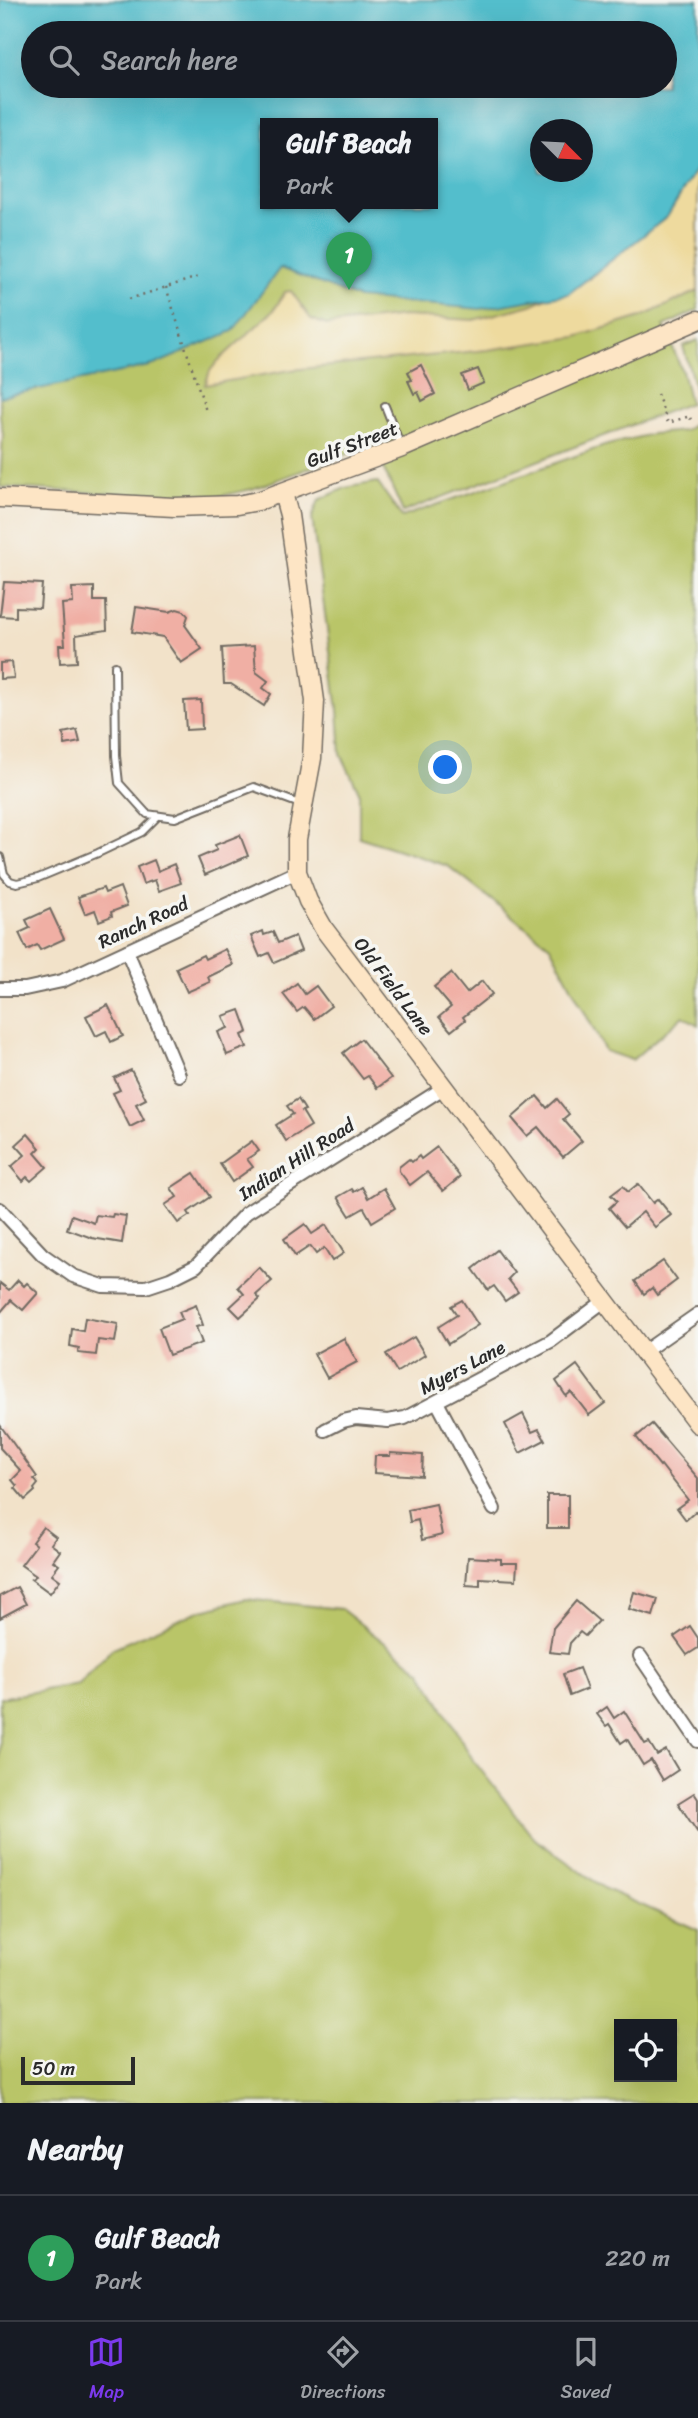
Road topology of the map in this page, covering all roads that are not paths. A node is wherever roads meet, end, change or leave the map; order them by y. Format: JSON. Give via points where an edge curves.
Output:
{"nodes":[{"id":1,"x":698,"y":320,"type":"edge"},
{"id":2,"x":385,"y":406,"type":"dead end"},
{"id":3,"x":402,"y":448,"type":"junction"},
{"id":4,"x":283,"y":494,"type":"junction"},
{"id":5,"x":0,"y":498,"type":"edge"},
{"id":6,"x":116,"y":666,"type":"dead end"},
{"id":7,"x":302,"y":805,"type":"junction"},
{"id":8,"x":158,"y":816,"type":"junction"},
{"id":9,"x":0,"y":858,"type":"edge"},
{"id":10,"x":297,"y":872,"type":"junction"},
{"id":11,"x":127,"y":951,"type":"junction"},
{"id":12,"x":0,"y":989,"type":"edge"},
{"id":13,"x":179,"y":1075,"type":"dead end"},
{"id":14,"x":444,"y":1087,"type":"junction"},
{"id":15,"x":0,"y":1209,"type":"edge"},
{"id":16,"x":604,"y":1301,"type":"junction"},
{"id":17,"x":698,"y":1314,"type":"edge"},
{"id":18,"x":645,"y":1351,"type":"junction"},
{"id":19,"x":437,"y":1402,"type":"junction"},
{"id":20,"x":698,"y":1424,"type":"edge"},
{"id":21,"x":325,"y":1430,"type":"dead end"},
{"id":22,"x":494,"y":1509,"type":"dead end"},
{"id":23,"x":640,"y":1656,"type":"dead end"},
{"id":24,"x":698,"y":1741,"type":"edge"}],
"edges":[{"from":1,"to":3,"type":"street","name":"Gulf Street"},
{"from":2,"to":3,"type":"lane"},
{"from":3,"to":4,"type":"street","name":"Gulf Street"},
{"from":4,"to":5,"type":"street","name":"Gulf Street","via":[[207,508]]},
{"from":4,"to":7,"type":"street","name":"Old Field Lane","via":[[315,701],[312,758]]},
{"from":6,"to":8,"type":"lane","via":[[119,782],[146,814]]},
{"from":7,"to":8,"type":"lane","via":[[254,787],[174,818]]},
{"from":7,"to":10,"type":"street","name":"Old Field Lane"},
{"from":8,"to":9,"type":"lane","via":[[142,832],[26,881],[10,881]]},
{"from":10,"to":11,"type":"street","name":"Ranch Road"},
{"from":10,"to":14,"type":"street","name":"Old Field Lane","via":[[324,929]]},
{"from":11,"to":12,"type":"street","name":"Ranch Road","via":[[62,981]]},
{"from":11,"to":13,"type":"street"},
{"from":14,"to":15,"type":"street","name":"Indian Hill Road","via":[[246,1213],[196,1266],[146,1287],[103,1286],[73,1276],[43,1255]]},
{"from":14,"to":16,"type":"street","name":"Old Field Lane"},
{"from":16,"to":18,"type":"street","name":"Old Field Lane"},
{"from":16,"to":19,"type":"street","name":"Myers Lane","via":[[551,1341]]},
{"from":17,"to":18,"type":"street"},
{"from":18,"to":20,"type":"street","name":"Old Field Lane"},
{"from":19,"to":21,"type":"street","name":"Myers Lane","via":[[405,1418],[356,1418]]},
{"from":19,"to":22,"type":"street"},
{"from":23,"to":24,"type":"street"}]}
